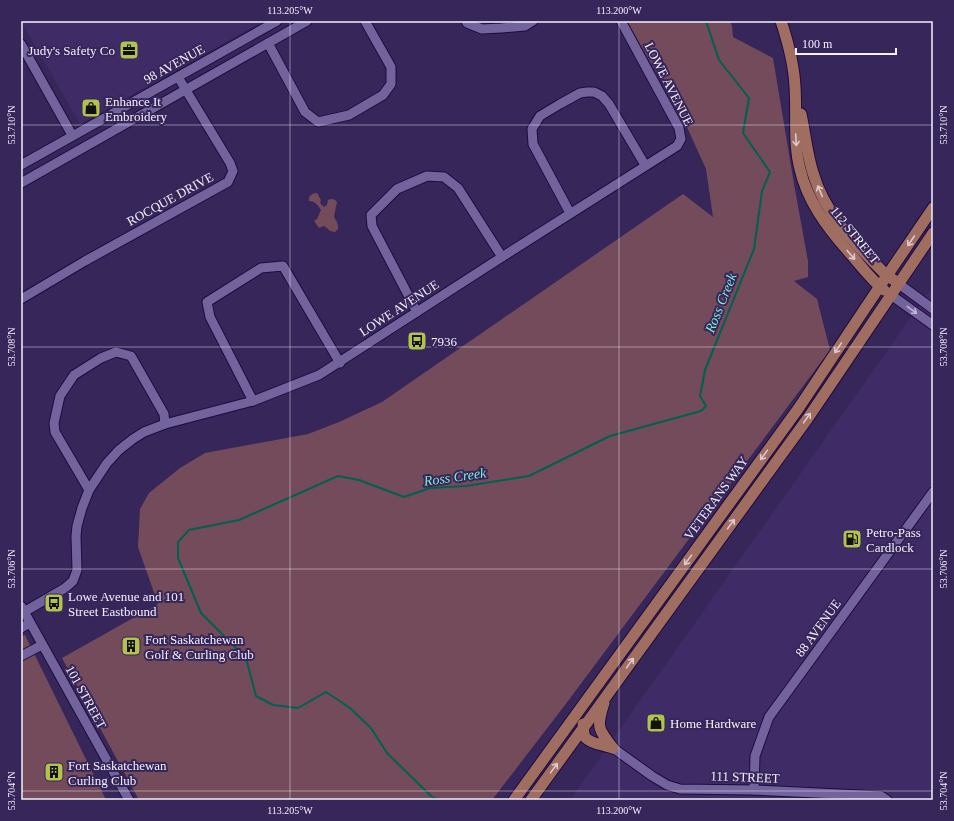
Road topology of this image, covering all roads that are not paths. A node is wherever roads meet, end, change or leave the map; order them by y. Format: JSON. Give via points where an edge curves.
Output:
{"nodes":[{"id":1,"x":277,"y":21,"type":"edge"},
{"id":2,"x":306,"y":21,"type":"edge"},
{"id":3,"x":365,"y":21,"type":"edge"},
{"id":4,"x":466,"y":21,"type":"edge"},
{"id":5,"x":533,"y":21,"type":"edge"},
{"id":6,"x":621,"y":21,"type":"edge"},
{"id":7,"x":781,"y":21,"type":"edge"},
{"id":8,"x":268,"y":43,"type":"junction"},
{"id":9,"x":21,"y":44,"type":"edge"},
{"id":10,"x":178,"y":77,"type":"junction"},
{"id":11,"x":795,"y":88,"type":"junction"},
{"id":12,"x":186,"y":90,"type":"junction"},
{"id":13,"x":72,"y":135,"type":"junction"},
{"id":14,"x":21,"y":165,"type":"edge"},
{"id":15,"x":645,"y":165,"type":"junction"},
{"id":16,"x":21,"y":183,"type":"edge"},
{"id":17,"x":933,"y":208,"type":"edge"},
{"id":18,"x":570,"y":213,"type":"junction"},
{"id":19,"x":933,"y":233,"type":"edge"},
{"id":20,"x":502,"y":257,"type":"junction"},
{"id":21,"x":888,"y":276,"type":"junction"},
{"id":22,"x":899,"y":284,"type":"junction"},
{"id":23,"x":880,"y":286,"type":"junction"},
{"id":24,"x":891,"y":295,"type":"junction"},
{"id":25,"x":21,"y":299,"type":"edge"},
{"id":26,"x":933,"y":309,"type":"edge"},
{"id":27,"x":417,"y":312,"type":"junction"},
{"id":28,"x":933,"y":325,"type":"edge"},
{"id":29,"x":340,"y":363,"type":"junction"},
{"id":30,"x":253,"y":401,"type":"junction"},
{"id":31,"x":165,"y":424,"type":"junction"},
{"id":32,"x":89,"y":490,"type":"junction"},
{"id":33,"x":933,"y":492,"type":"edge"},
{"id":34,"x":23,"y":609,"type":"edge"},
{"id":35,"x":30,"y":622,"type":"junction"},
{"id":36,"x":21,"y":628,"type":"edge"},
{"id":37,"x":42,"y":645,"type":"junction"},
{"id":38,"x":21,"y":656,"type":"edge"},
{"id":39,"x":607,"y":695,"type":"junction"},
{"id":40,"x":580,"y":710,"type":"junction"},
{"id":41,"x":584,"y":727,"type":"junction"},
{"id":42,"x":613,"y":748,"type":"junction"},
{"id":43,"x":754,"y":790,"type":"junction"},
{"id":44,"x":129,"y":800,"type":"edge"},
{"id":45,"x":514,"y":800,"type":"edge"},
{"id":46,"x":531,"y":800,"type":"edge"},
{"id":47,"x":887,"y":800,"type":"edge"}],
"edges":[{"from":1,"to":10,"type":"street","name":"98 AVENUE"},
{"from":2,"to":8,"type":"street"},
{"from":3,"to":8,"type":"street","via":[[391,67],[391,84],[383,95],[349,115],[318,122],[305,112]]},
{"from":4,"to":5,"type":"street","via":[[482,29],[525,26]]},
{"from":6,"to":15,"type":"street","name":"LOWE AVENUE","via":[[677,124],[681,136],[677,146]]},
{"from":7,"to":11,"type":"main road","name":"112 STREET","via":[[790,54]]},
{"from":8,"to":12,"type":"street"},
{"from":9,"to":13,"type":"street"},
{"from":10,"to":12,"type":"street","name":"ROCQUE DRIVE"},
{"from":10,"to":13,"type":"street","name":"98 AVENUE"},
{"from":21,"to":11,"type":"main road","name":"112 STREET","one_way":true,"via":[[855,244],[832,216],[825,202],[813,175]]},
{"from":11,"to":23,"type":"main road","name":"112 STREET","one_way":true,"via":[[797,155],[809,196],[829,228]]},
{"from":12,"to":16,"type":"street"},
{"from":12,"to":25,"type":"street","name":"ROCQUE DRIVE","via":[[230,164],[233,171],[228,182]]},
{"from":13,"to":14,"type":"street","name":"98 AVENUE"},
{"from":15,"to":18,"type":"street","name":"LOWE AVENUE"},
{"from":15,"to":18,"type":"street","via":[[609,104],[594,92],[580,93],[540,116],[532,129],[533,144]]},
{"from":17,"to":21,"type":"main road","name":"VETERANS WAY","one_way":true},
{"from":18,"to":20,"type":"street","name":"LOWE AVENUE"},
{"from":19,"to":22,"type":"main road"},
{"from":20,"to":27,"type":"street","name":"LOWE AVENUE"},
{"from":20,"to":27,"type":"street","via":[[458,188],[444,177],[427,176],[397,189],[371,215],[372,226]]},
{"from":21,"to":22,"type":"main road","name":"112 STREET"},
{"from":21,"to":23,"type":"main road","name":"VETERANS WAY"},
{"from":22,"to":24,"type":"main road"},
{"from":22,"to":26,"type":"street","name":"112 STREET"},
{"from":23,"to":24,"type":"main road","name":"112 STREET"},
{"from":23,"to":40,"type":"main road","name":"VETERANS WAY","one_way":true,"via":[[798,408]]},
{"from":24,"to":28,"type":"street","name":"112 STREET","one_way":true},
{"from":39,"to":24,"type":"main road","one_way":true,"via":[[803,424]]},
{"from":27,"to":29,"type":"street","name":"LOWE AVENUE"},
{"from":29,"to":30,"type":"street","name":"LOWE AVENUE","via":[[320,375]]},
{"from":29,"to":30,"type":"street","via":[[283,266],[261,268],[207,302],[210,317]]},
{"from":30,"to":31,"type":"street","name":"LOWE AVENUE"},
{"from":31,"to":32,"type":"street","name":"LOWE AVENUE","via":[[144,432],[119,450]]},
{"from":31,"to":32,"type":"street","via":[[164,414],[131,356],[116,352],[74,375],[60,396],[54,428]]},
{"from":32,"to":34,"type":"street","name":"LOWE AVENUE","via":[[77,526],[77,570],[73,581]]},
{"from":33,"to":43,"type":"street","name":"88 AVENUE","via":[[769,717],[754,756]]},
{"from":34,"to":35,"type":"street","name":"101 STREET"},
{"from":35,"to":36,"type":"street"},
{"from":35,"to":37,"type":"street","name":"101 STREET"},
{"from":37,"to":38,"type":"street"},
{"from":37,"to":44,"type":"street","name":"101 STREET"},
{"from":39,"to":41,"type":"main road"},
{"from":39,"to":42,"type":"main road","via":[[599,722],[605,738]]},
{"from":40,"to":41,"type":"main road"},
{"from":40,"to":45,"type":"main road","name":"VETERANS WAY"},
{"from":41,"to":42,"type":"main road","via":[[587,739]]},
{"from":46,"to":41,"type":"main road","one_way":true},
{"from":42,"to":43,"type":"street","name":"111 STREET","via":[[652,776],[680,789]]},
{"from":43,"to":47,"type":"street","name":"111 STREET","via":[[881,796]]}]}
